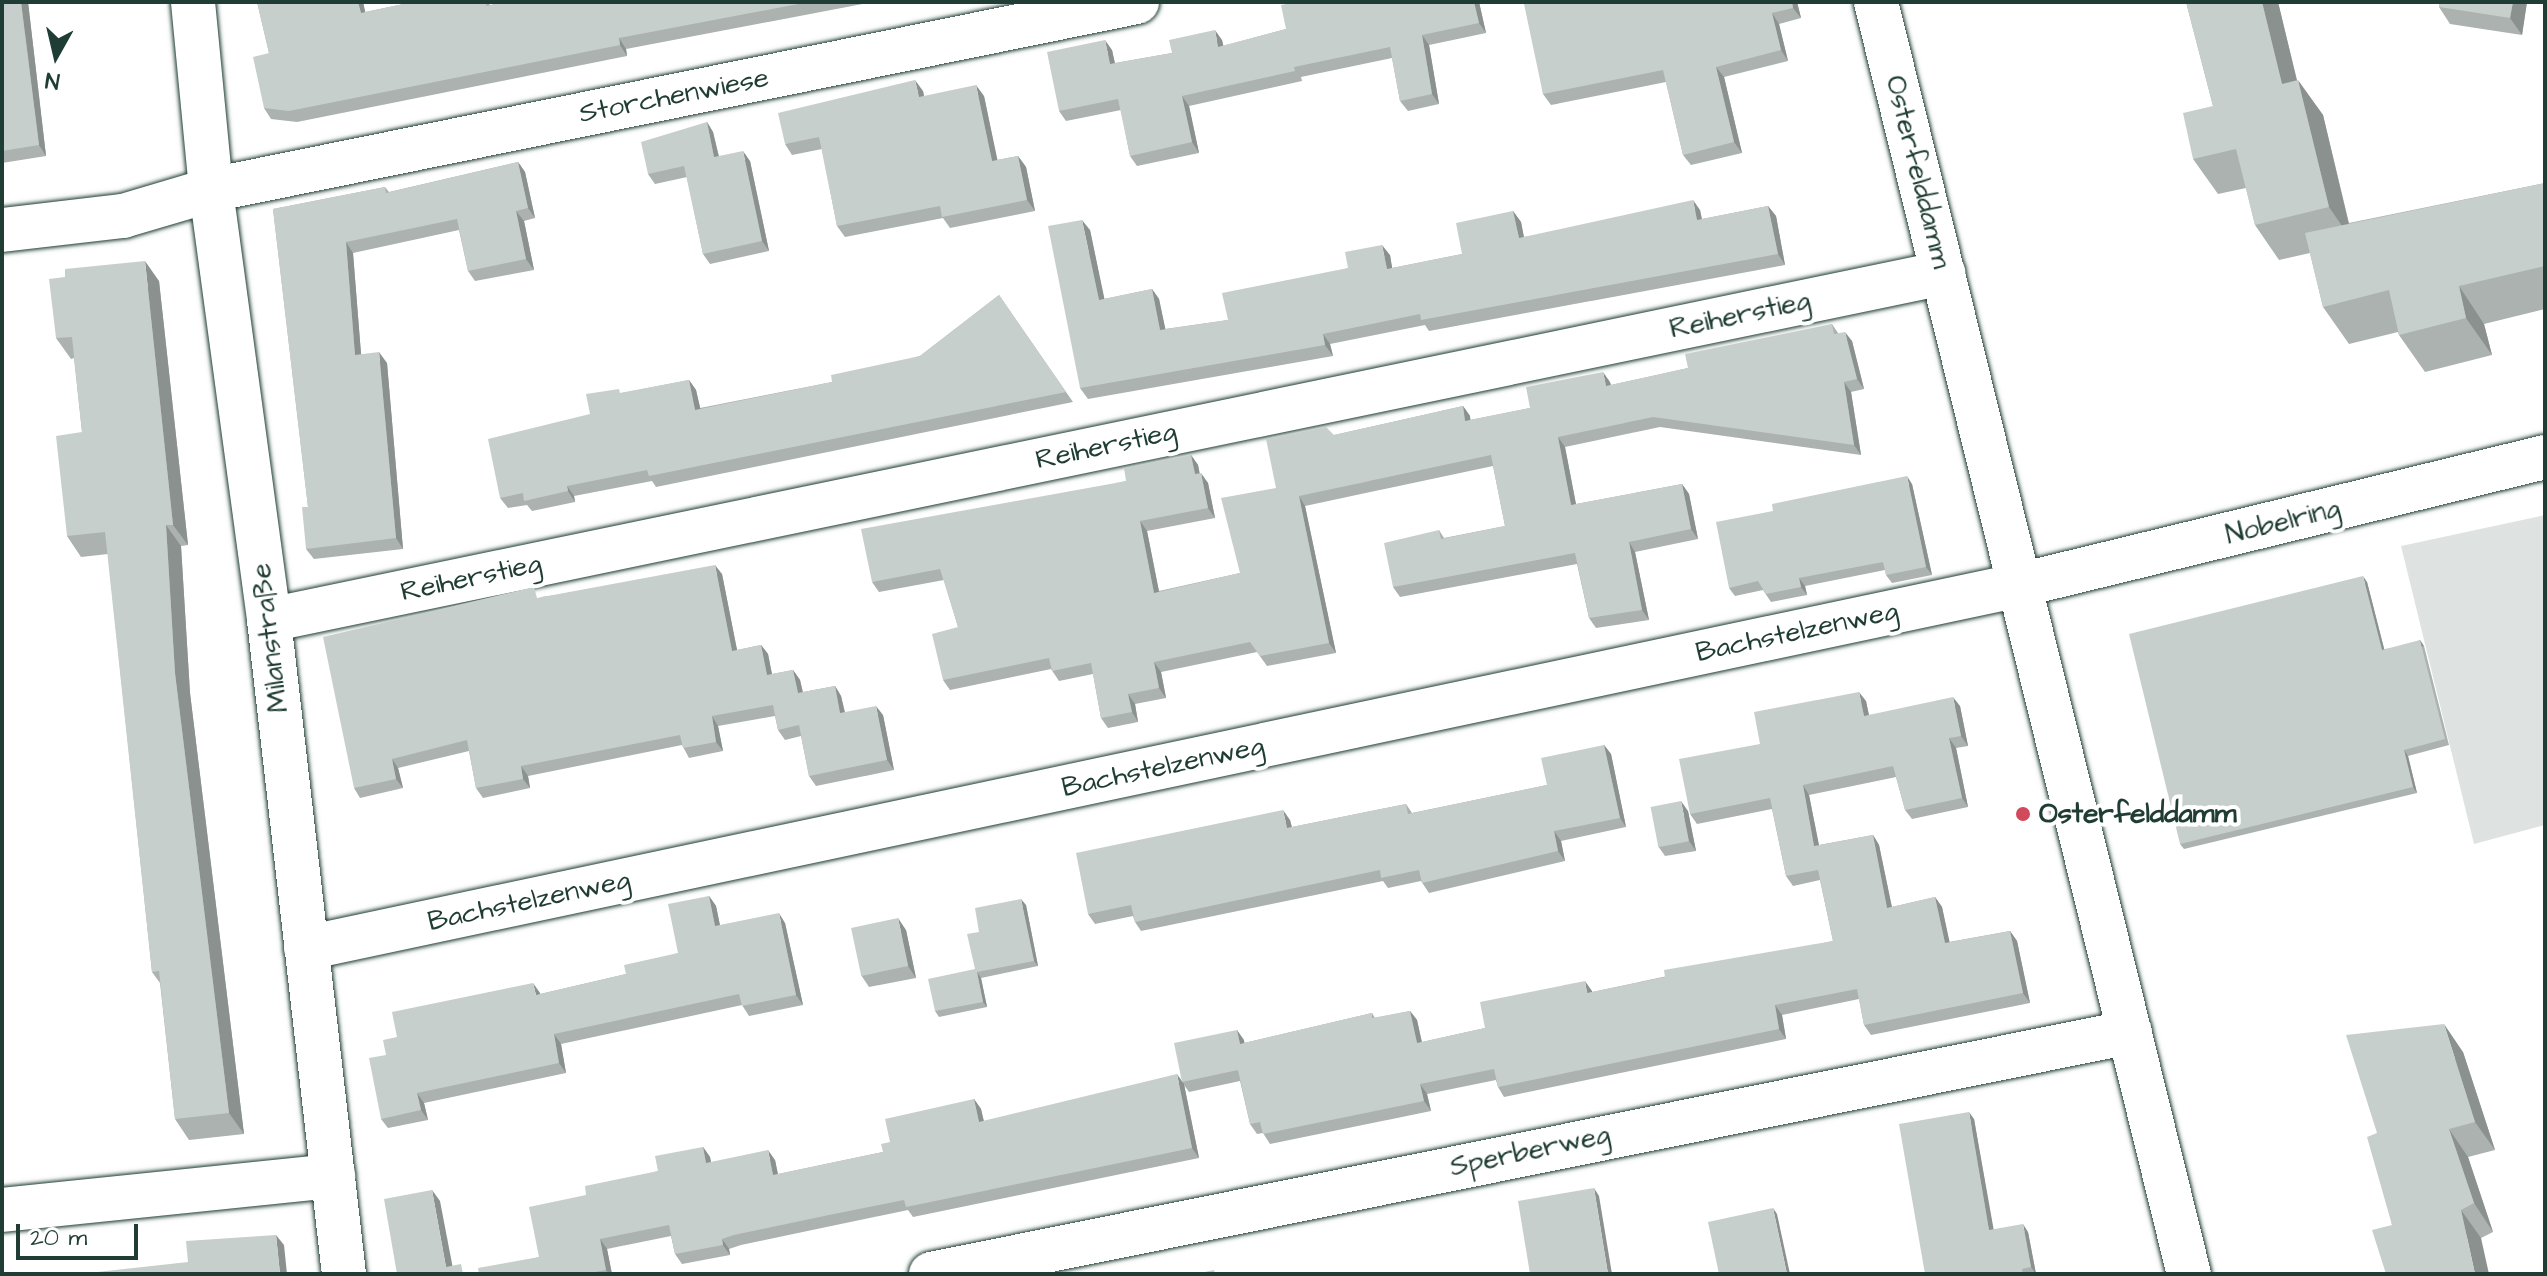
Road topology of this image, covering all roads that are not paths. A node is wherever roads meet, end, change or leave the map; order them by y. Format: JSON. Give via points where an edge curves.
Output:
{"nodes":[{"id":1,"x":193,"y":2,"type":"edge"},
{"id":2,"x":1137,"y":2,"type":"edge"},
{"id":3,"x":1876,"y":2,"type":"edge"},
{"id":4,"x":211,"y":190,"type":"junction"},
{"id":5,"x":2,"y":230,"type":"edge"},
{"id":6,"x":1943,"y":273,"type":"junction"},
{"id":7,"x":2545,"y":457,"type":"edge"},
{"id":8,"x":2020,"y":585,"type":"junction"},
{"id":9,"x":269,"y":620,"type":"junction"},
{"id":10,"x":306,"y":948,"type":"junction"},
{"id":11,"x":2130,"y":1032,"type":"junction"},
{"id":12,"x":333,"y":1176,"type":"junction"},
{"id":13,"x":2,"y":1210,"type":"edge"},
{"id":14,"x":344,"y":1274,"type":"edge"},
{"id":15,"x":931,"y":1274,"type":"edge"},
{"id":16,"x":2189,"y":1274,"type":"edge"}],
"edges":[{"from":1,"to":4,"type":"street","name":"Milanstraße"},
{"from":2,"to":4,"type":"street","name":"Storchenwiese"},
{"from":3,"to":6,"type":"street","name":"Osterfelddamm"},
{"from":4,"to":5,"type":"street","name":"Storchenwiese","via":[[123,216]]},
{"from":4,"to":9,"type":"street","name":"Milanstraße"},
{"from":6,"to":8,"type":"street","name":"Osterfelddamm"},
{"from":6,"to":9,"type":"street","name":"Reiherstieg"},
{"from":7,"to":8,"type":"street","name":"Nobelring"},
{"from":8,"to":10,"type":"street","name":"Bachstelzenweg"},
{"from":8,"to":11,"type":"street","name":"Osterfelddamm"},
{"from":9,"to":10,"type":"street","name":"Milanstraße"},
{"from":10,"to":12,"type":"street","name":"Milanstraße"},
{"from":11,"to":15,"type":"street","name":"Sperberweg"},
{"from":11,"to":16,"type":"street","name":"Osterfelddamm"},
{"from":12,"to":13,"type":"street"},
{"from":12,"to":14,"type":"street","name":"Milanstraße"}]}
